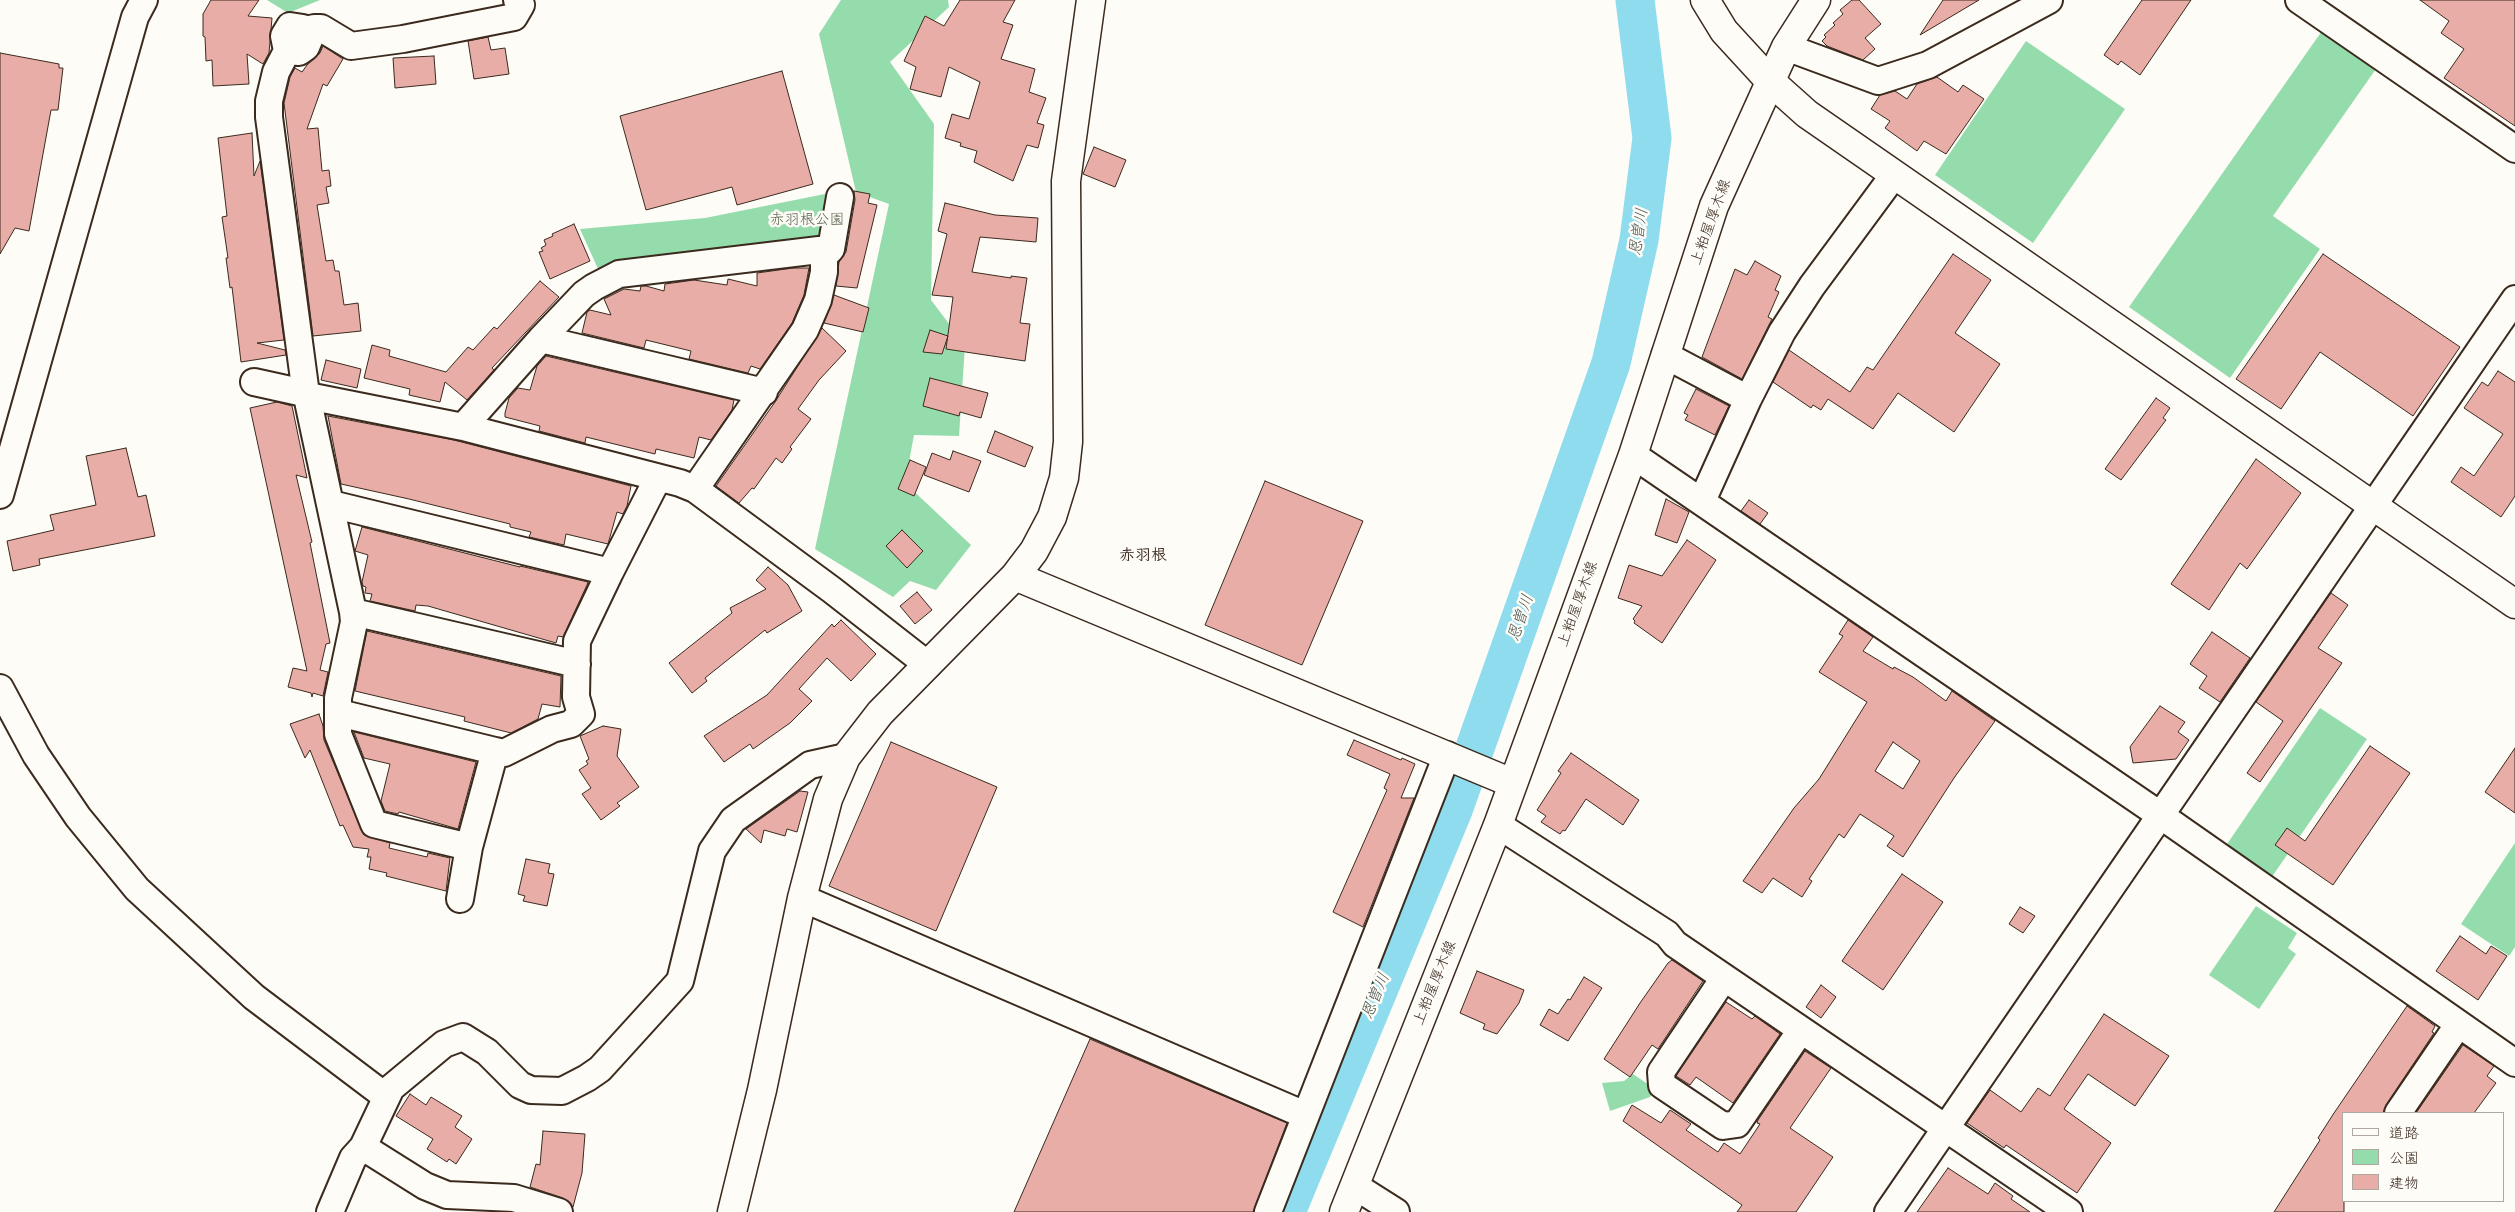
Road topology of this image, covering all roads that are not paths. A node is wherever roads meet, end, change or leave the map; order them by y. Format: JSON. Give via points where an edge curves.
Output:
{"nodes":[{"id":1,"x":144,"y":0,"type":"edge"},
{"id":2,"x":1091,"y":0,"type":"edge"},
{"id":3,"x":1705,"y":0,"type":"edge"},
{"id":4,"x":2049,"y":0,"type":"edge"},
{"id":5,"x":2299,"y":0,"type":"edge"},
{"id":6,"x":1806,"y":3,"type":"edge"},
{"id":7,"x":520,"y":8,"type":"edge"},
{"id":8,"x":1786,"y":47,"type":"junction"},
{"id":9,"x":1769,"y":80,"type":"junction"},
{"id":10,"x":2515,"y":149,"type":"edge"},
{"id":11,"x":1894,"y":175,"type":"junction"},
{"id":12,"x":840,"y":197,"type":"dead end"},
{"id":13,"x":824,"y":256,"type":"junction"},
{"id":14,"x":2515,"y":299,"type":"edge"},
{"id":15,"x":541,"y":339,"type":"junction"},
{"id":16,"x":1665,"y":355,"type":"junction"},
{"id":17,"x":254,"y":382,"type":"dead end"},
{"id":18,"x":764,"y":392,"type":"junction"},
{"id":19,"x":308,"y":396,"type":"junction"},
{"id":20,"x":1748,"y":399,"type":"junction"},
{"id":21,"x":463,"y":427,"type":"junction"},
{"id":22,"x":1634,"y":455,"type":"junction"},
{"id":23,"x":658,"y":478,"type":"junction"},
{"id":24,"x":695,"y":490,"type":"junction"},
{"id":25,"x":0,"y":495,"type":"edge"},
{"id":26,"x":1702,"y":501,"type":"junction"},
{"id":27,"x":331,"y":504,"type":"junction"},
{"id":28,"x":2372,"y":505,"type":"junction"},
{"id":29,"x":610,"y":572,"type":"junction"},
{"id":30,"x":1015,"y":576,"type":"junction"},
{"id":31,"x":2515,"y":604,"type":"edge"},
{"id":32,"x":353,"y":612,"type":"junction"},
{"id":33,"x":577,"y":664,"type":"junction"},
{"id":34,"x":928,"y":665,"type":"junction"},
{"id":35,"x":0,"y":688,"type":"edge"},
{"id":36,"x":339,"y":713,"type":"junction"},
{"id":37,"x":495,"y":751,"type":"junction"},
{"id":38,"x":1448,"y":756,"type":"junction"},
{"id":39,"x":846,"y":757,"type":"junction"},
{"id":40,"x":1500,"y":778,"type":"junction"},
{"id":41,"x":2160,"y":815,"type":"junction"},
{"id":42,"x":1498,"y":825,"type":"junction"},
{"id":43,"x":469,"y":847,"type":"junction"},
{"id":44,"x":802,"y":898,"type":"junction"},
{"id":45,"x":460,"y":899,"type":"dead end"},
{"id":46,"x":1724,"y":978,"type":"junction"},
{"id":47,"x":2458,"y":1025,"type":"junction"},
{"id":48,"x":1801,"y":1030,"type":"junction"},
{"id":49,"x":2515,"y":1064,"type":"edge"},
{"id":50,"x":385,"y":1096,"type":"junction"},
{"id":51,"x":2399,"y":1112,"type":"edge"},
{"id":52,"x":1305,"y":1115,"type":"junction"},
{"id":53,"x":1946,"y":1128,"type":"junction"},
{"id":54,"x":364,"y":1147,"type":"junction"},
{"id":55,"x":1355,"y":1186,"type":"junction"},
{"id":56,"x":2039,"y":1204,"type":"edge"},
{"id":57,"x":330,"y":1212,"type":"edge"},
{"id":58,"x":559,"y":1212,"type":"edge"},
{"id":59,"x":732,"y":1212,"type":"edge"},
{"id":60,"x":1268,"y":1212,"type":"edge"},
{"id":61,"x":1344,"y":1212,"type":"edge"},
{"id":62,"x":1396,"y":1212,"type":"edge"},
{"id":63,"x":1888,"y":1212,"type":"edge"},
{"id":64,"x":2069,"y":1212,"type":"edge"}],
"edges":[{"from":1,"to":25,"type":"street","via":[[135,17]]},
{"from":2,"to":30,"type":"street","via":[[1066,181],[1068,442],[1064,478],[1052,517],[1034,551]]},
{"from":3,"to":9,"type":"street","via":[[1724,31]]},
{"from":4,"to":8,"type":"street","via":[[1928,65],[1878,81]]},
{"from":5,"to":10,"type":"street"},
{"from":6,"to":8,"type":"street","name":"上粕屋厚木線"},
{"from":7,"to":19,"type":"street","via":[[514,17],[351,46],[321,28],[314,28],[306,47],[299,52],[287,51],[272,85],[269,117],[304,386]]},
{"from":8,"to":9,"type":"street","name":"上粕屋厚木線"},
{"from":9,"to":11,"type":"street","via":[[1807,114]]},
{"from":9,"to":16,"type":"street","name":"上粕屋厚木線","via":[[1714,206]]},
{"from":11,"to":20,"type":"street","via":[[1792,317]]},
{"from":11,"to":28,"type":"street"},
{"from":12,"to":13,"type":"street","via":[[830,249]]},
{"from":13,"to":15,"type":"street","via":[[819,250],[619,274],[584,294]]},
{"from":13,"to":18,"type":"street","via":[[818,300],[806,330]]},
{"from":14,"to":28,"type":"street"},
{"from":15,"to":18,"type":"street"},
{"from":15,"to":21,"type":"street"},
{"from":16,"to":20,"type":"street"},
{"from":16,"to":22,"type":"street","name":"上粕屋厚木線"},
{"from":17,"to":19,"type":"street"},
{"from":18,"to":24,"type":"street"},
{"from":19,"to":21,"type":"street"},
{"from":19,"to":27,"type":"street"},
{"from":20,"to":26,"type":"street"},
{"from":21,"to":23,"type":"street"},
{"from":22,"to":26,"type":"street"},
{"from":22,"to":40,"type":"street","name":"上粕屋厚木線"},
{"from":23,"to":24,"type":"street"},
{"from":23,"to":29,"type":"street"},
{"from":24,"to":34,"type":"street"},
{"from":26,"to":41,"type":"street"},
{"from":27,"to":29,"type":"street"},
{"from":27,"to":32,"type":"street"},
{"from":28,"to":31,"type":"street"},
{"from":28,"to":41,"type":"street"},
{"from":29,"to":33,"type":"street","via":[[577,641]]},
{"from":30,"to":34,"type":"street"},
{"from":30,"to":38,"type":"street"},
{"from":32,"to":33,"type":"street"},
{"from":32,"to":36,"type":"street","via":[[354,622],[338,698]]},
{"from":33,"to":37,"type":"street","via":[[576,697],[581,714],[571,724],[552,729],[504,753]]},
{"from":34,"to":39,"type":"street","via":[[880,713]]},
{"from":35,"to":50,"type":"street","via":[[36,755],[78,817],[137,889],[254,997]]},
{"from":36,"to":37,"type":"street"},
{"from":36,"to":43,"type":"street","via":[[338,734],[374,824]]},
{"from":37,"to":43,"type":"street"},
{"from":38,"to":40,"type":"street"},
{"from":38,"to":52,"type":"street"},
{"from":39,"to":44,"type":"street","via":[[828,799]]},
{"from":39,"to":50,"type":"street","via":[[810,764],[733,820],[712,851],[680,981],[600,1069],[562,1091],[532,1090],[520,1085],[487,1052],[462,1037],[444,1044]]},
{"from":40,"to":42,"type":"street","name":"上粕屋厚木線"},
{"from":41,"to":47,"type":"street"},
{"from":41,"to":53,"type":"street"},
{"from":42,"to":46,"type":"street","via":[[1667,934],[1674,944]]},
{"from":42,"to":55,"type":"street","name":"上粕屋厚木線"},
{"from":43,"to":45,"type":"street"},
{"from":44,"to":52,"type":"street"},
{"from":44,"to":59,"type":"street","via":[[762,1090]]},
{"from":46,"to":48,"type":"street"},
{"from":46,"to":48,"type":"street","via":[[1661,1072],[1662,1085],[1669,1090],[1723,1126],[1737,1124]]},
{"from":47,"to":49,"type":"street"},
{"from":47,"to":51,"type":"street"},
{"from":48,"to":53,"type":"street"},
{"from":50,"to":54,"type":"street"},
{"from":52,"to":60,"type":"street"},
{"from":53,"to":56,"type":"street"},
{"from":53,"to":63,"type":"street"},
{"from":54,"to":57,"type":"street","via":[[353,1158]]},
{"from":54,"to":58,"type":"street","via":[[425,1186],[447,1194],[514,1198]]},
{"from":55,"to":61,"type":"street","name":"上粕屋厚木線"},
{"from":55,"to":62,"type":"street"},
{"from":56,"to":64,"type":"street"}]}
